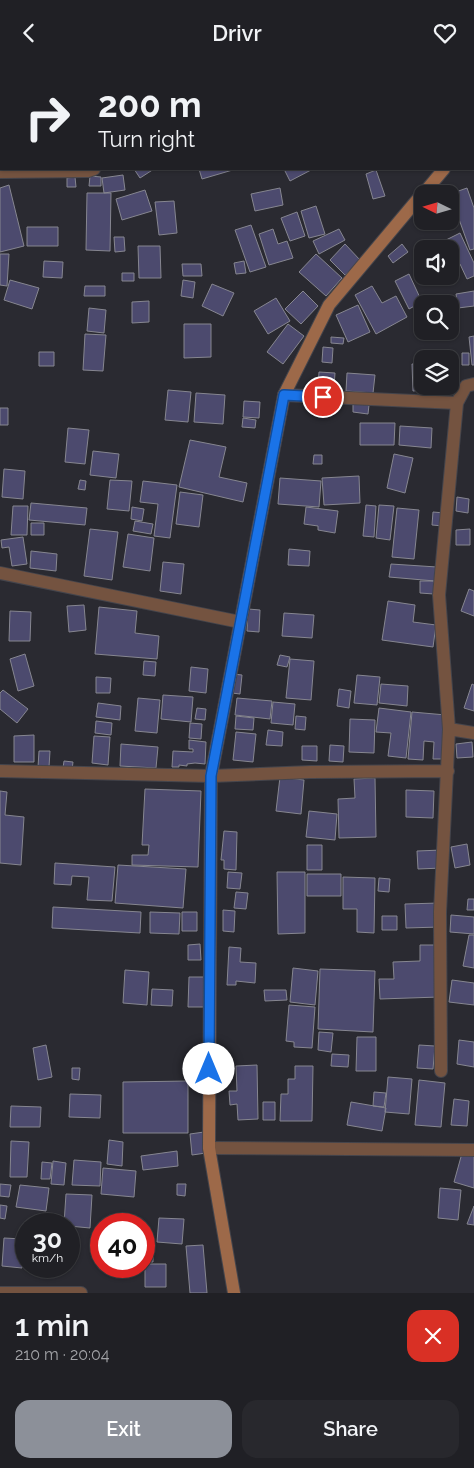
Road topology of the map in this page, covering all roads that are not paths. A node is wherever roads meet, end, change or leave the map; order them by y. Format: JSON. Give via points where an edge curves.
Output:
{"nodes":[{"id":1,"x":91,"y":170,"type":"edge"},
{"id":2,"x":443,"y":170,"type":"edge"},
{"id":3,"x":0,"y":172,"type":"edge"},
{"id":4,"x":431,"y":185,"type":"edge"},
{"id":5,"x":414,"y":205,"type":"edge"},
{"id":6,"x":474,"y":384,"type":"edge"},
{"id":7,"x":284,"y":395,"type":"junction"},
{"id":8,"x":457,"y":403,"type":"junction"},
{"id":9,"x":0,"y":573,"type":"edge"},
{"id":10,"x":240,"y":623,"type":"junction"},
{"id":11,"x":449,"y":729,"type":"junction"},
{"id":12,"x":474,"y":733,"type":"edge"},
{"id":13,"x":0,"y":771,"type":"edge"},
{"id":14,"x":448,"y":771,"type":"junction"},
{"id":15,"x":211,"y":776,"type":"junction"},
{"id":16,"x":441,"y":1071,"type":"dead end"},
{"id":17,"x":209,"y":1148,"type":"junction"},
{"id":18,"x":474,"y":1150,"type":"edge"},
{"id":19,"x":0,"y":1293,"type":"edge"},
{"id":20,"x":81,"y":1293,"type":"edge"},
{"id":21,"x":234,"y":1293,"type":"edge"}],
"edges":[{"from":1,"to":3,"type":"street"},
{"from":2,"to":4,"type":"street"},
{"from":5,"to":7,"type":"street","via":[[329,305]]},
{"from":6,"to":8,"type":"street","via":[[466,386]]},
{"from":7,"to":8,"type":"street"},
{"from":7,"to":10,"type":"street"},
{"from":8,"to":11,"type":"street","via":[[438,595]]},
{"from":9,"to":10,"type":"street"},
{"from":10,"to":15,"type":"street"},
{"from":11,"to":12,"type":"street"},
{"from":11,"to":14,"type":"street"},
{"from":13,"to":15,"type":"street"},
{"from":14,"to":15,"type":"street"},
{"from":14,"to":16,"type":"street","via":[[440,912]]},
{"from":15,"to":17,"type":"street"},
{"from":17,"to":18,"type":"street"},
{"from":17,"to":21,"type":"street"},
{"from":19,"to":20,"type":"street"}]}
